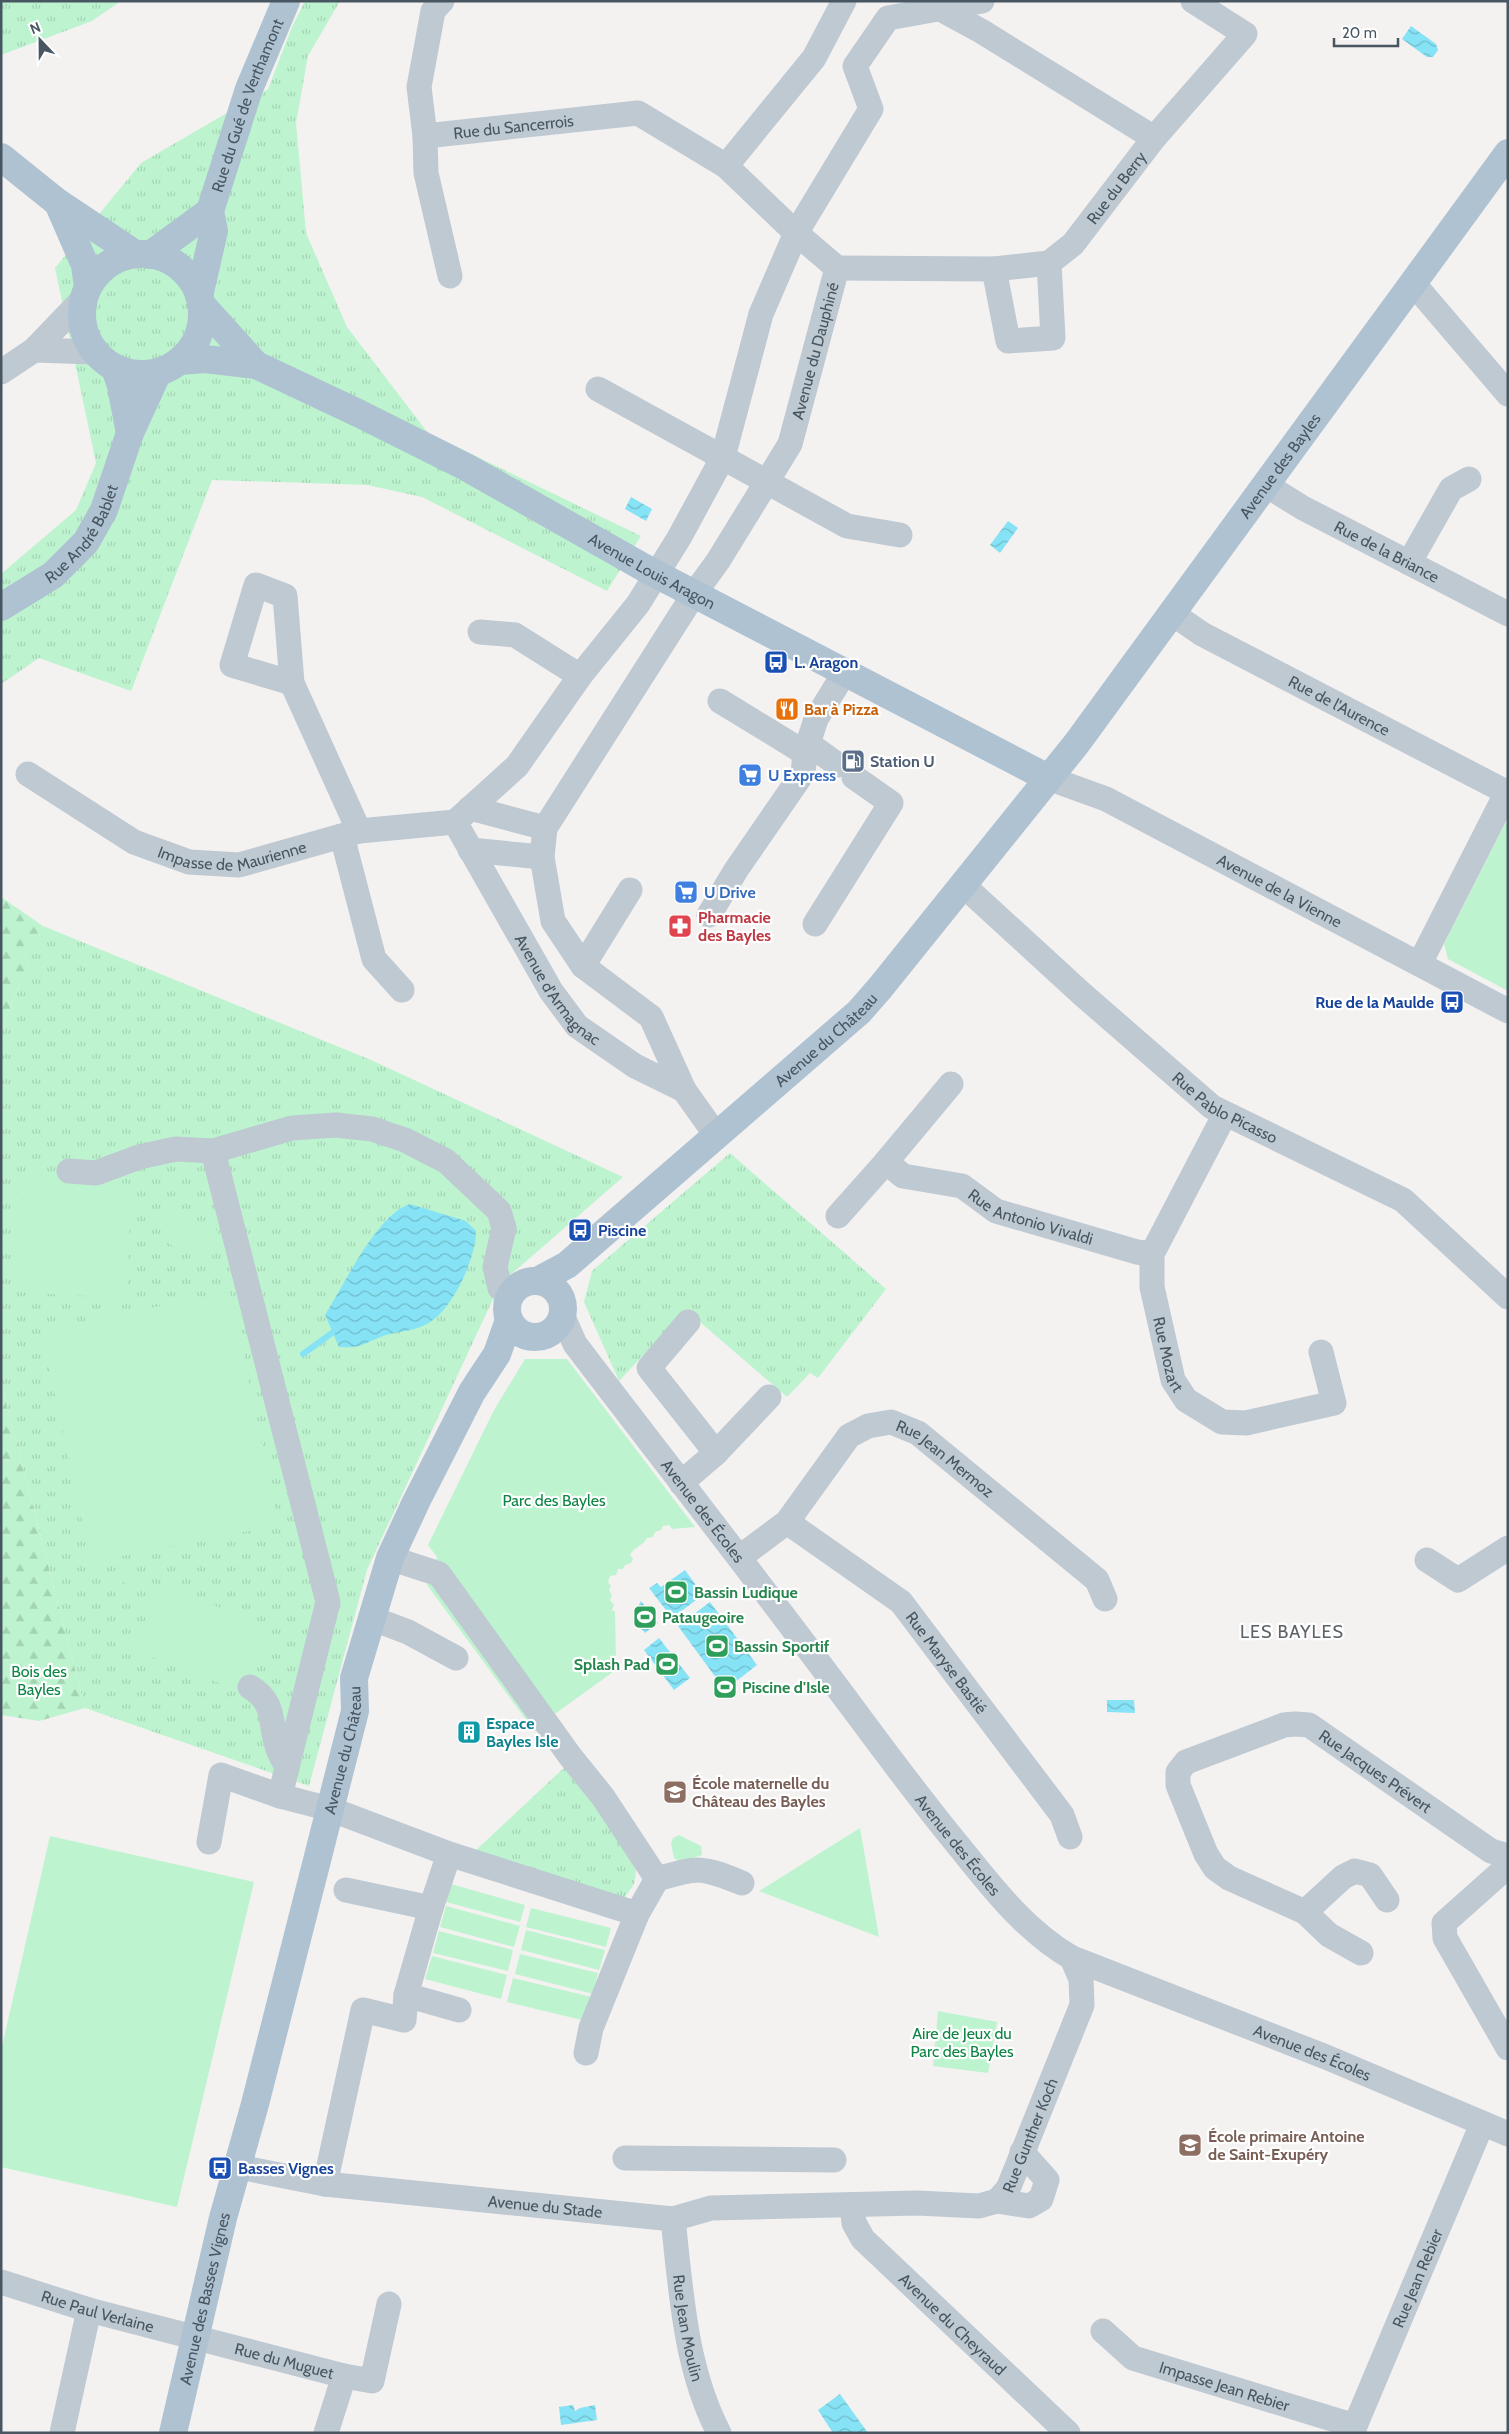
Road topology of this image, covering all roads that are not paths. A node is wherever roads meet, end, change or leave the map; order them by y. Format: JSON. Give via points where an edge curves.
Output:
{"nodes":[{"id":1,"x":286,"y":1,"type":"edge"},
{"id":2,"x":442,"y":1,"type":"edge"},
{"id":3,"x":844,"y":1,"type":"edge"},
{"id":4,"x":982,"y":1,"type":"edge"},
{"id":5,"x":1193,"y":1,"type":"edge"},
{"id":6,"x":933,"y":5,"type":"edge"},
{"id":7,"x":814,"y":58,"type":"junction"},
{"id":8,"x":855,"y":66,"type":"junction"},
{"id":9,"x":425,"y":136,"type":"junction"},
{"id":10,"x":1154,"y":138,"type":"junction"},
{"id":11,"x":1508,"y":153,"type":"edge"},
{"id":12,"x":1,"y":156,"type":"edge"},
{"id":13,"x":726,"y":166,"type":"junction"},
{"id":14,"x":57,"y":202,"type":"junction"},
{"id":15,"x":210,"y":211,"type":"junction"},
{"id":16,"x":796,"y":233,"type":"junction"},
{"id":17,"x":142,"y":254,"type":"junction"},
{"id":18,"x":1049,"y":263,"type":"junction"},
{"id":19,"x":837,"y":268,"type":"junction"},
{"id":20,"x":994,"y":269,"type":"junction"},
{"id":21,"x":450,"y":276,"type":"dead end"},
{"id":22,"x":1413,"y":283,"type":"junction"},
{"id":23,"x":86,"y":293,"type":"junction"},
{"id":24,"x":200,"y":300,"type":"junction"},
{"id":25,"x":34,"y":350,"type":"junction"},
{"id":26,"x":105,"y":360,"type":"junction"},
{"id":27,"x":256,"y":365,"type":"junction"},
{"id":28,"x":169,"y":366,"type":"junction"},
{"id":29,"x":1,"y":372,"type":"edge"},
{"id":30,"x":598,"y":389,"type":"dead end"},
{"id":31,"x":1508,"y":394,"type":"edge"},
{"id":32,"x":130,"y":433,"type":"junction"},
{"id":33,"x":723,"y":456,"type":"junction"},
{"id":34,"x":1468,"y":479,"type":"dead end"},
{"id":35,"x":767,"y":481,"type":"junction"},
{"id":36,"x":1266,"y":486,"type":"junction"},
{"id":37,"x":900,"y":535,"type":"dead end"},
{"id":38,"x":1409,"y":563,"type":"junction"},
{"id":39,"x":657,"y":574,"type":"junction"},
{"id":40,"x":694,"y":594,"type":"junction"},
{"id":41,"x":1,"y":607,"type":"edge"},
{"id":42,"x":1173,"y":614,"type":"junction"},
{"id":43,"x":1508,"y":614,"type":"edge"},
{"id":44,"x":480,"y":632,"type":"dead end"},
{"id":45,"x":845,"y":672,"type":"junction"},
{"id":46,"x":580,"y":676,"type":"junction"},
{"id":47,"x":292,"y":683,"type":"dead end"},
{"id":48,"x":720,"y":701,"type":"dead end"},
{"id":49,"x":807,"y":749,"type":"junction"},
{"id":50,"x":28,"y":774,"type":"dead end"},
{"id":51,"x":1048,"y":778,"type":"junction"},
{"id":52,"x":1507,"y":792,"type":"edge"},
{"id":53,"x":463,"y":815,"type":"junction"},
{"id":54,"x":545,"y":828,"type":"junction"},
{"id":55,"x":351,"y":834,"type":"junction"},
{"id":56,"x":470,"y":850,"type":"junction"},
{"id":57,"x":542,"y":857,"type":"junction"},
{"id":58,"x":963,"y":885,"type":"junction"},
{"id":59,"x":630,"y":890,"type":"dead end"},
{"id":60,"x":709,"y":916,"type":"dead end"},
{"id":61,"x":815,"y":924,"type":"dead end"},
{"id":62,"x":1420,"y":963,"type":"junction"},
{"id":63,"x":582,"y":966,"type":"junction"},
{"id":64,"x":402,"y":990,"type":"dead end"},
{"id":65,"x":1508,"y":1011,"type":"edge"},
{"id":66,"x":951,"y":1084,"type":"dead end"},
{"id":67,"x":684,"y":1090,"type":"junction"},
{"id":68,"x":1225,"y":1114,"type":"junction"},
{"id":69,"x":716,"y":1135,"type":"junction"},
{"id":70,"x":215,"y":1161,"type":"junction"},
{"id":71,"x":886,"y":1162,"type":"junction"},
{"id":72,"x":69,"y":1171,"type":"dead end"},
{"id":73,"x":838,"y":1216,"type":"dead end"},
{"id":74,"x":1152,"y":1254,"type":"junction"},
{"id":75,"x":567,"y":1265,"type":"junction"},
{"id":76,"x":1508,"y":1297,"type":"edge"},
{"id":77,"x":536,"y":1317,"type":"junction"},
{"id":78,"x":688,"y":1322,"type":"dead end"},
{"id":79,"x":1320,"y":1352,"type":"dead end"},
{"id":80,"x":770,"y":1397,"type":"dead end"},
{"id":81,"x":716,"y":1453,"type":"junction"},
{"id":82,"x":681,"y":1483,"type":"junction"},
{"id":83,"x":787,"y":1522,"type":"junction"},
{"id":84,"x":1508,"y":1548,"type":"edge"},
{"id":85,"x":740,"y":1557,"type":"junction"},
{"id":86,"x":390,"y":1558,"type":"junction"},
{"id":87,"x":1427,"y":1560,"type":"dead end"},
{"id":88,"x":1105,"y":1599,"type":"dead end"},
{"id":89,"x":371,"y":1618,"type":"junction"},
{"id":90,"x":456,"y":1658,"type":"dead end"},
{"id":91,"x":250,"y":1687,"type":"dead end"},
{"id":92,"x":287,"y":1767,"type":"junction"},
{"id":93,"x":280,"y":1796,"type":"junction"},
{"id":94,"x":330,"y":1809,"type":"junction"},
{"id":95,"x":1070,"y":1837,"type":"dead end"},
{"id":96,"x":209,"y":1842,"type":"dead end"},
{"id":97,"x":449,"y":1854,"type":"junction"},
{"id":98,"x":1508,"y":1856,"type":"edge"},
{"id":99,"x":1508,"y":1866,"type":"edge"},
{"id":100,"x":657,"y":1879,"type":"junction"},
{"id":101,"x":742,"y":1883,"type":"dead end"},
{"id":102,"x":346,"y":1890,"type":"dead end"},
{"id":103,"x":1387,"y":1900,"type":"dead end"},
{"id":104,"x":431,"y":1908,"type":"junction"},
{"id":105,"x":1305,"y":1912,"type":"junction"},
{"id":106,"x":636,"y":1914,"type":"junction"},
{"id":107,"x":1361,"y":1953,"type":"dead end"},
{"id":108,"x":1072,"y":1958,"type":"junction"},
{"id":109,"x":406,"y":1995,"type":"junction"},
{"id":110,"x":460,"y":2010,"type":"dead end"},
{"id":111,"x":1508,"y":2048,"type":"edge"},
{"id":112,"x":586,"y":2053,"type":"dead end"},
{"id":113,"x":1482,"y":2124,"type":"junction"},
{"id":114,"x":1508,"y":2134,"type":"edge"},
{"id":115,"x":1022,"y":2152,"type":"junction"},
{"id":116,"x":625,"y":2158,"type":"dead end"},
{"id":117,"x":834,"y":2160,"type":"dead end"},
{"id":118,"x":239,"y":2167,"type":"junction"},
{"id":119,"x":325,"y":2184,"type":"junction"},
{"id":120,"x":996,"y":2201,"type":"junction"},
{"id":121,"x":852,"y":2205,"type":"junction"},
{"id":122,"x":673,"y":2219,"type":"junction"},
{"id":123,"x":1,"y":2282,"type":"edge"},
{"id":124,"x":389,"y":2304,"type":"dead end"},
{"id":125,"x":90,"y":2310,"type":"junction"},
{"id":126,"x":1103,"y":2331,"type":"dead end"},
{"id":127,"x":195,"y":2337,"type":"junction"},
{"id":128,"x":344,"y":2376,"type":"junction"},
{"id":129,"x":1353,"y":2429,"type":"edge"},
{"id":130,"x":62,"y":2433,"type":"edge"},
{"id":131,"x":174,"y":2433,"type":"edge"},
{"id":132,"x":326,"y":2433,"type":"edge"},
{"id":133,"x":719,"y":2433,"type":"edge"},
{"id":134,"x":1068,"y":2433,"type":"edge"}],
"edges":[{"from":1,"to":15,"type":"main road","name":"Rue du Gué de Verthamont","via":[[249,89]]},
{"from":2,"to":9,"type":"street","via":[[433,11],[419,87]]},
{"from":3,"to":7,"type":"street"},
{"from":4,"to":6,"type":"street"},
{"from":5,"to":10,"type":"street","via":[[1245,34]]},
{"from":6,"to":8,"type":"street","via":[[888,18]]},
{"from":6,"to":10,"type":"street","name":"Rue du Berry"},
{"from":7,"to":8,"type":"street"},
{"from":7,"to":13,"type":"street"},
{"from":8,"to":16,"type":"street","via":[[871,109]]},
{"from":9,"to":13,"type":"street","name":"Rue du Sancerrois","via":[[638,113]]},
{"from":9,"to":21,"type":"street","via":[[426,173]]},
{"from":10,"to":18,"type":"street","name":"Rue du Berry","via":[[1073,244]]},
{"from":11,"to":22,"type":"main road","name":"Avenue des Bayles"},
{"from":12,"to":14,"type":"main road"},
{"from":13,"to":16,"type":"street","name":"Avenue du Dauphiné"},
{"from":14,"to":17,"type":"main road"},
{"from":14,"to":23,"type":"main road","via":[[85,265]]},
{"from":15,"to":17,"type":"main road","name":"Rue du Gué de Verthamont"},
{"from":15,"to":24,"type":"main road","name":"Rue du Gué de Verthamont","via":[[214,231]]},
{"from":16,"to":19,"type":"street","name":"Avenue du Dauphiné"},
{"from":16,"to":33,"type":"street","via":[[760,314]]},
{"from":17,"to":23,"type":"main road","via":[[109,264],[97,274]]},
{"from":17,"to":24,"type":"main road","via":[[176,264],[190,278]]},
{"from":18,"to":20,"type":"street"},
{"from":18,"to":20,"type":"street","via":[[1053,338],[1008,341]]},
{"from":19,"to":20,"type":"street"},
{"from":19,"to":35,"type":"street","name":"Avenue du Dauphiné","via":[[790,444]]},
{"from":22,"to":31,"type":"street"},
{"from":22,"to":36,"type":"main road","name":"Avenue des Bayles"},
{"from":23,"to":25,"type":"street"},
{"from":23,"to":26,"type":"main road","via":[[82,318],[86,336]]},
{"from":24,"to":27,"type":"main road","name":"Avenue Louis Aragon"},
{"from":24,"to":28,"type":"main road","via":[[200,328],[194,344]]},
{"from":25,"to":26,"type":"street"},
{"from":25,"to":29,"type":"street"},
{"from":26,"to":28,"type":"main road","via":[[129,373]]},
{"from":26,"to":32,"type":"main road","name":"Rue André Bablet","via":[[121,386]]},
{"from":27,"to":28,"type":"main road","name":"Avenue Louis Aragon","via":[[205,359]]},
{"from":27,"to":39,"type":"main road","name":"Avenue Louis Aragon","via":[[466,467]]},
{"from":28,"to":32,"type":"main road","name":"Rue André Bablet"},
{"from":30,"to":33,"type":"street"},
{"from":32,"to":41,"type":"main road","name":"Rue André Bablet","via":[[104,510],[86,542],[53,575]]},
{"from":33,"to":35,"type":"street"},
{"from":33,"to":39,"type":"street"},
{"from":34,"to":38,"type":"street","via":[[1451,488]]},
{"from":35,"to":37,"type":"street","via":[[847,526]]},
{"from":35,"to":40,"type":"street","name":"Avenue du Dauphiné"},
{"from":36,"to":38,"type":"street","name":"Rue de la Briance"},
{"from":36,"to":42,"type":"main road","name":"Avenue des Bayles"},
{"from":38,"to":43,"type":"street","name":"Rue de la Briance"},
{"from":39,"to":40,"type":"main road","name":"Avenue Louis Aragon"},
{"from":39,"to":46,"type":"street","via":[[638,604]]},
{"from":40,"to":45,"type":"main road","name":"Avenue Louis Aragon"},
{"from":40,"to":54,"type":"street","name":"Avenue d'Armagnac"},
{"from":42,"to":51,"type":"main road","name":"Avenue des Bayles"},
{"from":42,"to":52,"type":"street","name":"Rue de l'Aurence","via":[[1202,634]]},
{"from":44,"to":46,"type":"street","via":[[515,635]]},
{"from":45,"to":49,"type":"street","via":[[816,719]]},
{"from":45,"to":51,"type":"main road","name":"Avenue Louis Aragon"},
{"from":46,"to":53,"type":"street","via":[[517,766]]},
{"from":47,"to":55,"type":"street"},
{"from":48,"to":49,"type":"street"},
{"from":49,"to":60,"type":"street","via":[[803,773],[736,870]]},
{"from":49,"to":61,"type":"street","via":[[846,771],[891,803]]},
{"from":50,"to":55,"type":"street","name":"Impasse de Maurienne","via":[[134,842],[189,862],[239,866]]},
{"from":51,"to":58,"type":"main road","name":"Avenue du Château"},
{"from":51,"to":62,"type":"street","name":"Avenue de la Vienne","via":[[1106,800]]},
{"from":52,"to":62,"type":"street"},
{"from":53,"to":54,"type":"street"},
{"from":53,"to":55,"type":"street","name":"Impasse de Maurienne"},
{"from":53,"to":56,"type":"street","name":"Avenue d'Armagnac"},
{"from":54,"to":57,"type":"street","name":"Avenue d'Armagnac"},
{"from":55,"to":64,"type":"street","via":[[374,959]]},
{"from":56,"to":57,"type":"street"},
{"from":56,"to":67,"type":"street","name":"Avenue d'Armagnac","via":[[551,991],[577,1026],[635,1066]]},
{"from":57,"to":63,"type":"street","name":"Avenue d'Armagnac","via":[[553,921]]},
{"from":58,"to":68,"type":"street","name":"Rue Pablo Picasso","via":[[1165,1067],[1212,1107]]},
{"from":58,"to":69,"type":"main road","name":"Avenue du Château","via":[[909,955],[859,1012]]},
{"from":59,"to":63,"type":"street"},
{"from":62,"to":65,"type":"street","name":"Avenue de la Vienne"},
{"from":63,"to":67,"type":"street","name":"Avenue d'Armagnac","via":[[651,1017]]},
{"from":66,"to":71,"type":"street"},
{"from":67,"to":69,"type":"street","name":"Avenue d'Armagnac"},
{"from":68,"to":74,"type":"street","name":"Rue Mozart"},
{"from":68,"to":76,"type":"street","name":"Rue Pablo Picasso","via":[[1403,1200]]},
{"from":69,"to":75,"type":"main road","name":"Avenue du Château"},
{"from":70,"to":72,"type":"street","via":[[176,1149],[139,1157],[96,1173]]},
{"from":70,"to":77,"type":"street","via":[[292,1128],[336,1125],[372,1129],[405,1140],[446,1161],[499,1211],[504,1228],[495,1267],[500,1288]]},
{"from":70,"to":92,"type":"street","via":[[328,1602]]},
{"from":71,"to":73,"type":"street"},
{"from":71,"to":74,"type":"street","name":"Rue Antonio Vivaldi","via":[[902,1176],[962,1186],[996,1211]]},
{"from":74,"to":79,"type":"street","name":"Rue Mozart","via":[[1152,1288],[1173,1380],[1186,1400],[1222,1422],[1246,1423],[1334,1403]]},
{"from":75,"to":77,"type":"main road","name":"Avenue du Château"},
{"from":75,"to":77,"type":"main road","name":"Avenue du Château","via":[[539,1280],[554,1287]]},
{"from":77,"to":82,"type":"street","name":"Avenue des Écoles","via":[[575,1344]]},
{"from":77,"to":86,"type":"main road","name":"Avenue du Château","via":[[497,1354],[472,1392]]},
{"from":78,"to":81,"type":"street","via":[[649,1368]]},
{"from":80,"to":81,"type":"street"},
{"from":81,"to":82,"type":"street"},
{"from":82,"to":85,"type":"street","name":"Avenue des Écoles"},
{"from":83,"to":85,"type":"street","name":"Rue Jean Mermoz"},
{"from":83,"to":88,"type":"street","name":"Rue Jean Mermoz","via":[[849,1436],[868,1426],[892,1422],[918,1433],[1098,1580]]},
{"from":83,"to":95,"type":"street","name":"Rue Maryse Bastié","via":[[901,1602],[1062,1815]]},
{"from":84,"to":87,"type":"street","via":[[1458,1580]]},
{"from":85,"to":108,"type":"street","name":"Avenue des Écoles","via":[[928,1809],[996,1892],[1037,1934]]},
{"from":86,"to":89,"type":"main road","name":"Avenue du Château"},
{"from":86,"to":100,"type":"street","via":[[439,1574],[603,1797]]},
{"from":89,"to":90,"type":"street","via":[[408,1632]]},
{"from":89,"to":94,"type":"main road","name":"Avenue du Château","via":[[354,1678],[355,1711]]},
{"from":91,"to":92,"type":"street","via":[[262,1694],[270,1711],[278,1750]]},
{"from":92,"to":93,"type":"street"},
{"from":93,"to":94,"type":"street"},
{"from":93,"to":96,"type":"street","via":[[222,1775]]},
{"from":94,"to":97,"type":"street"},
{"from":94,"to":118,"type":"main road","name":"Avenue du Château"},
{"from":97,"to":104,"type":"street"},
{"from":97,"to":106,"type":"street"},
{"from":98,"to":105,"type":"street","name":"Rue Jacques Prévert","via":[[1491,1851],[1309,1725],[1284,1725],[1186,1762],[1178,1772],[1178,1785],[1206,1854],[1215,1868],[1229,1878]]},
{"from":99,"to":111,"type":"street","via":[[1444,1923],[1445,1938]]},
{"from":100,"to":101,"type":"street","via":[[691,1869],[710,1870]]},
{"from":100,"to":106,"type":"street"},
{"from":102,"to":104,"type":"street"},
{"from":103,"to":105,"type":"street","via":[[1370,1875],[1355,1870]]},
{"from":104,"to":109,"type":"street"},
{"from":105,"to":107,"type":"street","name":"Rue Jacques Prévert","via":[[1329,1935]]},
{"from":106,"to":112,"type":"street","via":[[591,2028]]},
{"from":108,"to":113,"type":"street","name":"Avenue des Écoles","via":[[1326,2056]]},
{"from":108,"to":115,"type":"street","name":"Rue Gunther Koch","via":[[1081,1979],[1082,2006]]},
{"from":109,"to":110,"type":"street"},
{"from":109,"to":119,"type":"street","via":[[404,2020],[363,2010]]},
{"from":113,"to":114,"type":"street","name":"Avenue des Écoles"},
{"from":113,"to":129,"type":"street","name":"Rue Jean Rebier"},
{"from":115,"to":120,"type":"street","name":"Rue Gunther Koch","via":[[1008,2189]]},
{"from":115,"to":120,"type":"street","via":[[1047,2180],[1041,2199],[1029,2206]]},
{"from":116,"to":117,"type":"street"},
{"from":118,"to":119,"type":"street","name":"Avenue du Stade"},
{"from":118,"to":127,"type":"main road","name":"Avenue des Basses Vignes","via":[[223,2218]]},
{"from":119,"to":122,"type":"street","name":"Avenue du Stade"},
{"from":120,"to":121,"type":"street","name":"Rue Gunther Koch","via":[[979,2206],[917,2203]]},
{"from":121,"to":122,"type":"street","name":"Avenue du Stade","via":[[712,2208]]},
{"from":121,"to":134,"type":"street","name":"Avenue du Cheyraud","via":[[854,2223],[863,2239]]},
{"from":122,"to":133,"type":"street","name":"Rue Jean Moulin","via":[[696,2380]]},
{"from":123,"to":125,"type":"street","name":"Rue Paul Verlaine"},
{"from":124,"to":128,"type":"street","via":[[372,2381]]},
{"from":125,"to":127,"type":"street","name":"Rue Paul Verlaine"},
{"from":125,"to":130,"type":"street"},
{"from":126,"to":129,"type":"street","name":"Impasse Jean Rebier","via":[[1133,2358]]},
{"from":127,"to":128,"type":"street","name":"Rue du Muguet"},
{"from":127,"to":131,"type":"main road","name":"Avenue des Basses Vignes"},
{"from":128,"to":132,"type":"street","name":"Rue du Muguet"}]}
